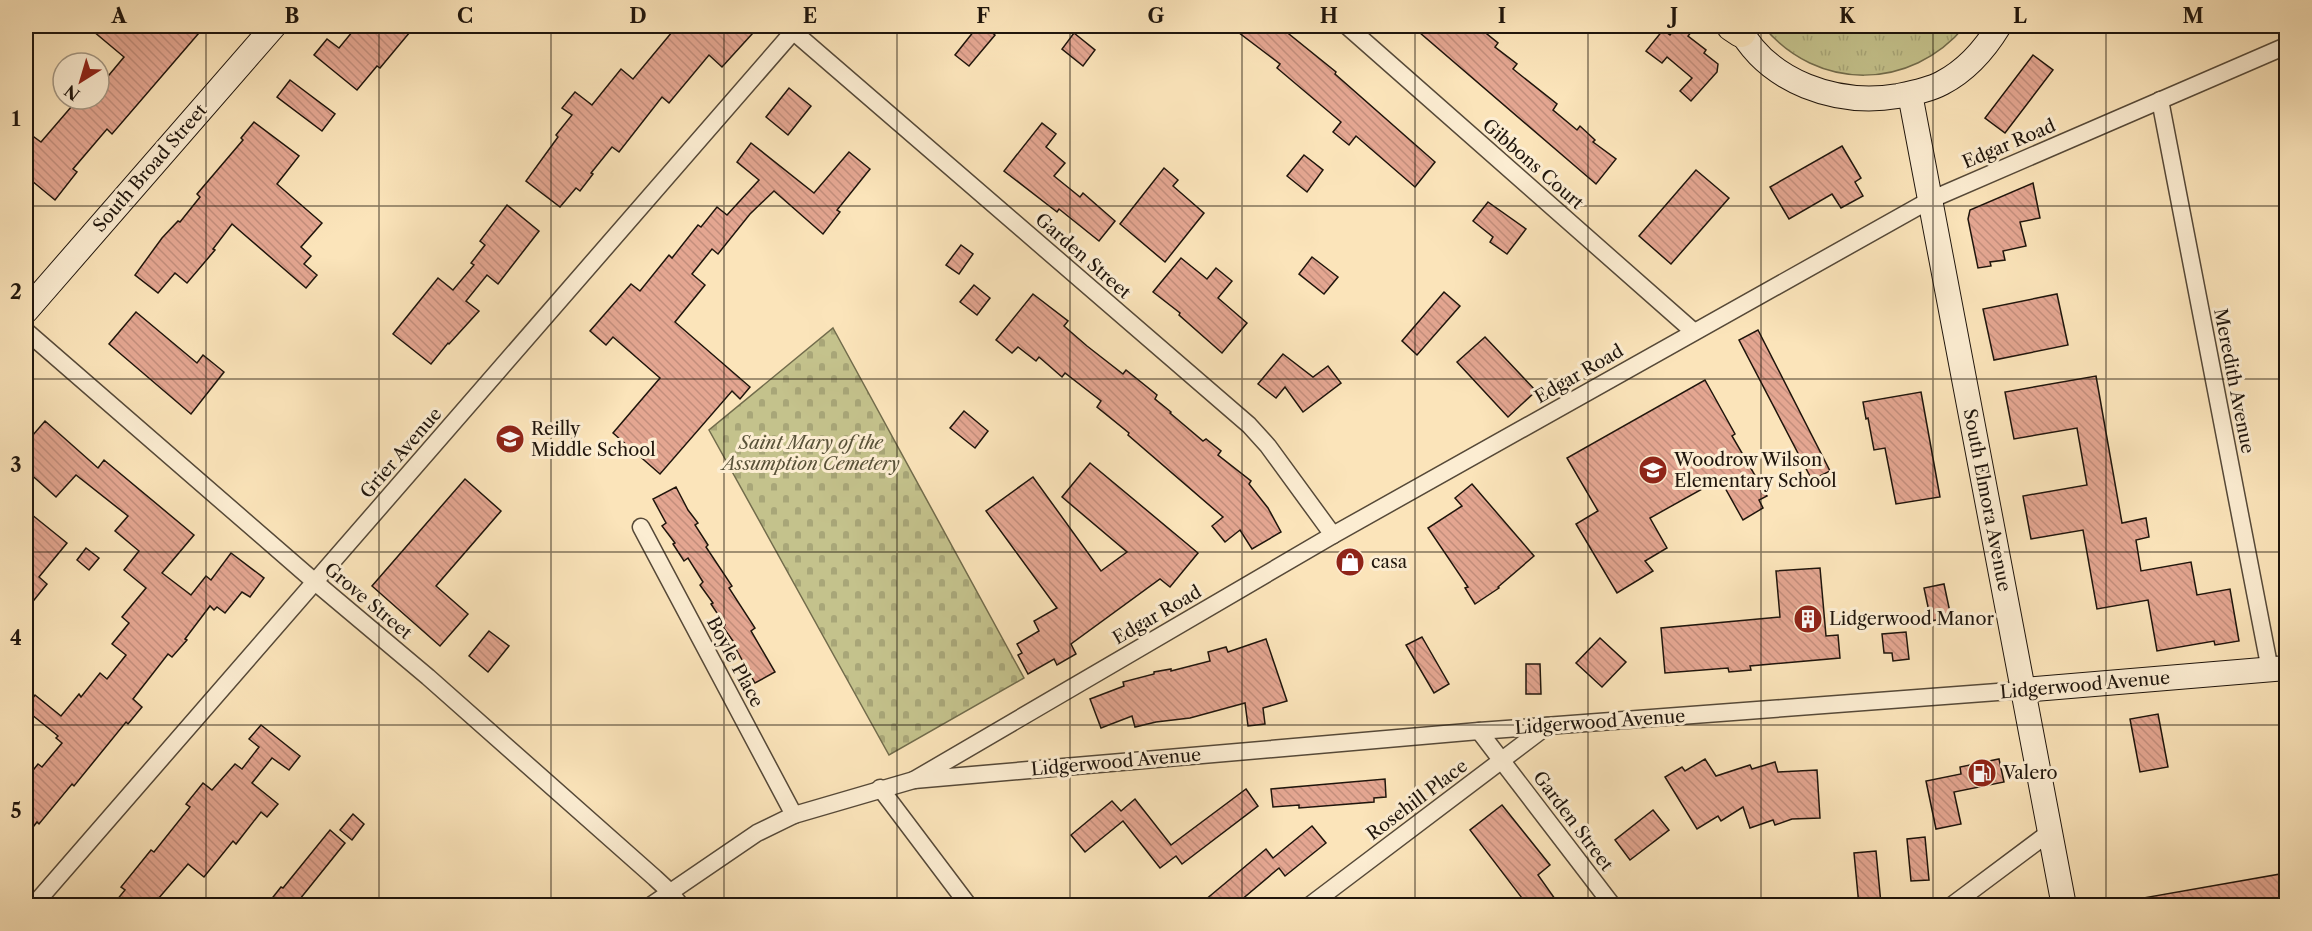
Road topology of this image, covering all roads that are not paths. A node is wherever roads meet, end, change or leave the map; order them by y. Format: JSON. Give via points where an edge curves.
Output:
{"nodes":[{"id":1,"x":274,"y":26,"type":"edge"},
{"id":2,"x":1347,"y":26,"type":"edge"},
{"id":3,"x":1999,"y":26,"type":"edge"},
{"id":4,"x":793,"y":27,"type":"edge"},
{"id":5,"x":1737,"y":28,"type":"edge"},
{"id":6,"x":2286,"y":46,"type":"edge"},
{"id":7,"x":1910,"y":94,"type":"junction"},
{"id":8,"x":2160,"y":100,"type":"junction"},
{"id":9,"x":1930,"y":200,"type":"junction"},
{"id":10,"x":26,"y":312,"type":"edge"},
{"id":11,"x":26,"y":331,"type":"edge"},
{"id":12,"x":1694,"y":331,"type":"junction"},
{"id":13,"x":641,"y":527,"type":"dead end"},
{"id":14,"x":1333,"y":535,"type":"junction"},
{"id":15,"x":315,"y":582,"type":"junction"},
{"id":16,"x":2278,"y":669,"type":"edge"},
{"id":17,"x":2024,"y":690,"type":"junction"},
{"id":18,"x":1548,"y":725,"type":"junction"},
{"id":19,"x":1479,"y":731,"type":"junction"},
{"id":20,"x":1503,"y":760,"type":"junction"},
{"id":21,"x":914,"y":780,"type":"junction"},
{"id":22,"x":880,"y":788,"type":"junction"},
{"id":23,"x":794,"y":815,"type":"junction"},
{"id":24,"x":2050,"y":832,"type":"junction"},
{"id":25,"x":669,"y":891,"type":"junction"},
{"id":26,"x":33,"y":906,"type":"edge"},
{"id":27,"x":650,"y":906,"type":"edge"},
{"id":28,"x":681,"y":906,"type":"edge"},
{"id":29,"x":969,"y":906,"type":"edge"},
{"id":30,"x":1309,"y":906,"type":"edge"},
{"id":31,"x":1612,"y":906,"type":"edge"},
{"id":32,"x":1951,"y":906,"type":"edge"},
{"id":33,"x":2064,"y":906,"type":"edge"}],
"edges":[{"from":1,"to":10,"type":"main road","name":"South Broad Street"},
{"from":2,"to":12,"type":"street","name":"Gibbons Court"},
{"from":3,"to":7,"type":"main road","via":[[1985,48],[1966,66],[1942,83]]},
{"from":4,"to":14,"type":"street","name":"Garden Street","via":[[1249,425]]},
{"from":4,"to":15,"type":"street","name":"Grier Avenue"},
{"from":5,"to":7,"type":"main road","via":[[1766,61],[1812,89],[1853,98]]},
{"from":6,"to":8,"type":"street","name":"Edgar Road"},
{"from":7,"to":9,"type":"main road","name":"South Elmora Avenue"},
{"from":8,"to":9,"type":"street","name":"Edgar Road"},
{"from":8,"to":16,"type":"street","name":"Meredith Avenue"},
{"from":9,"to":12,"type":"street","name":"Edgar Road"},
{"from":9,"to":17,"type":"main road","name":"South Elmora Avenue"},
{"from":11,"to":15,"type":"street","name":"Grove Street"},
{"from":12,"to":14,"type":"street","name":"Edgar Road"},
{"from":13,"to":23,"type":"street","name":"Boyle Place"},
{"from":14,"to":21,"type":"street","name":"Edgar Road"},
{"from":15,"to":25,"type":"street","name":"Grove Street","via":[[437,684]]},
{"from":15,"to":26,"type":"street","name":"Grier Avenue"},
{"from":16,"to":17,"type":"main road","name":"Lidgerwood Avenue"},
{"from":17,"to":18,"type":"street","name":"Lidgerwood Avenue"},
{"from":17,"to":24,"type":"main road","name":"South Elmora Avenue"},
{"from":18,"to":19,"type":"street","name":"Lidgerwood Avenue"},
{"from":18,"to":20,"type":"street","name":"Rosehill Place"},
{"from":19,"to":20,"type":"street","name":"Garden Street"},
{"from":19,"to":21,"type":"street","name":"Lidgerwood Avenue"},
{"from":20,"to":30,"type":"street","name":"Rosehill Place"},
{"from":20,"to":31,"type":"street","name":"Garden Street"},
{"from":21,"to":22,"type":"street"},
{"from":22,"to":23,"type":"street"},
{"from":22,"to":29,"type":"street"},
{"from":23,"to":25,"type":"street","via":[[757,833]]},
{"from":24,"to":32,"type":"street"},
{"from":24,"to":33,"type":"main road","name":"South Elmora Avenue"},
{"from":25,"to":27,"type":"street"},
{"from":25,"to":28,"type":"street","name":"Grove Street"}]}
